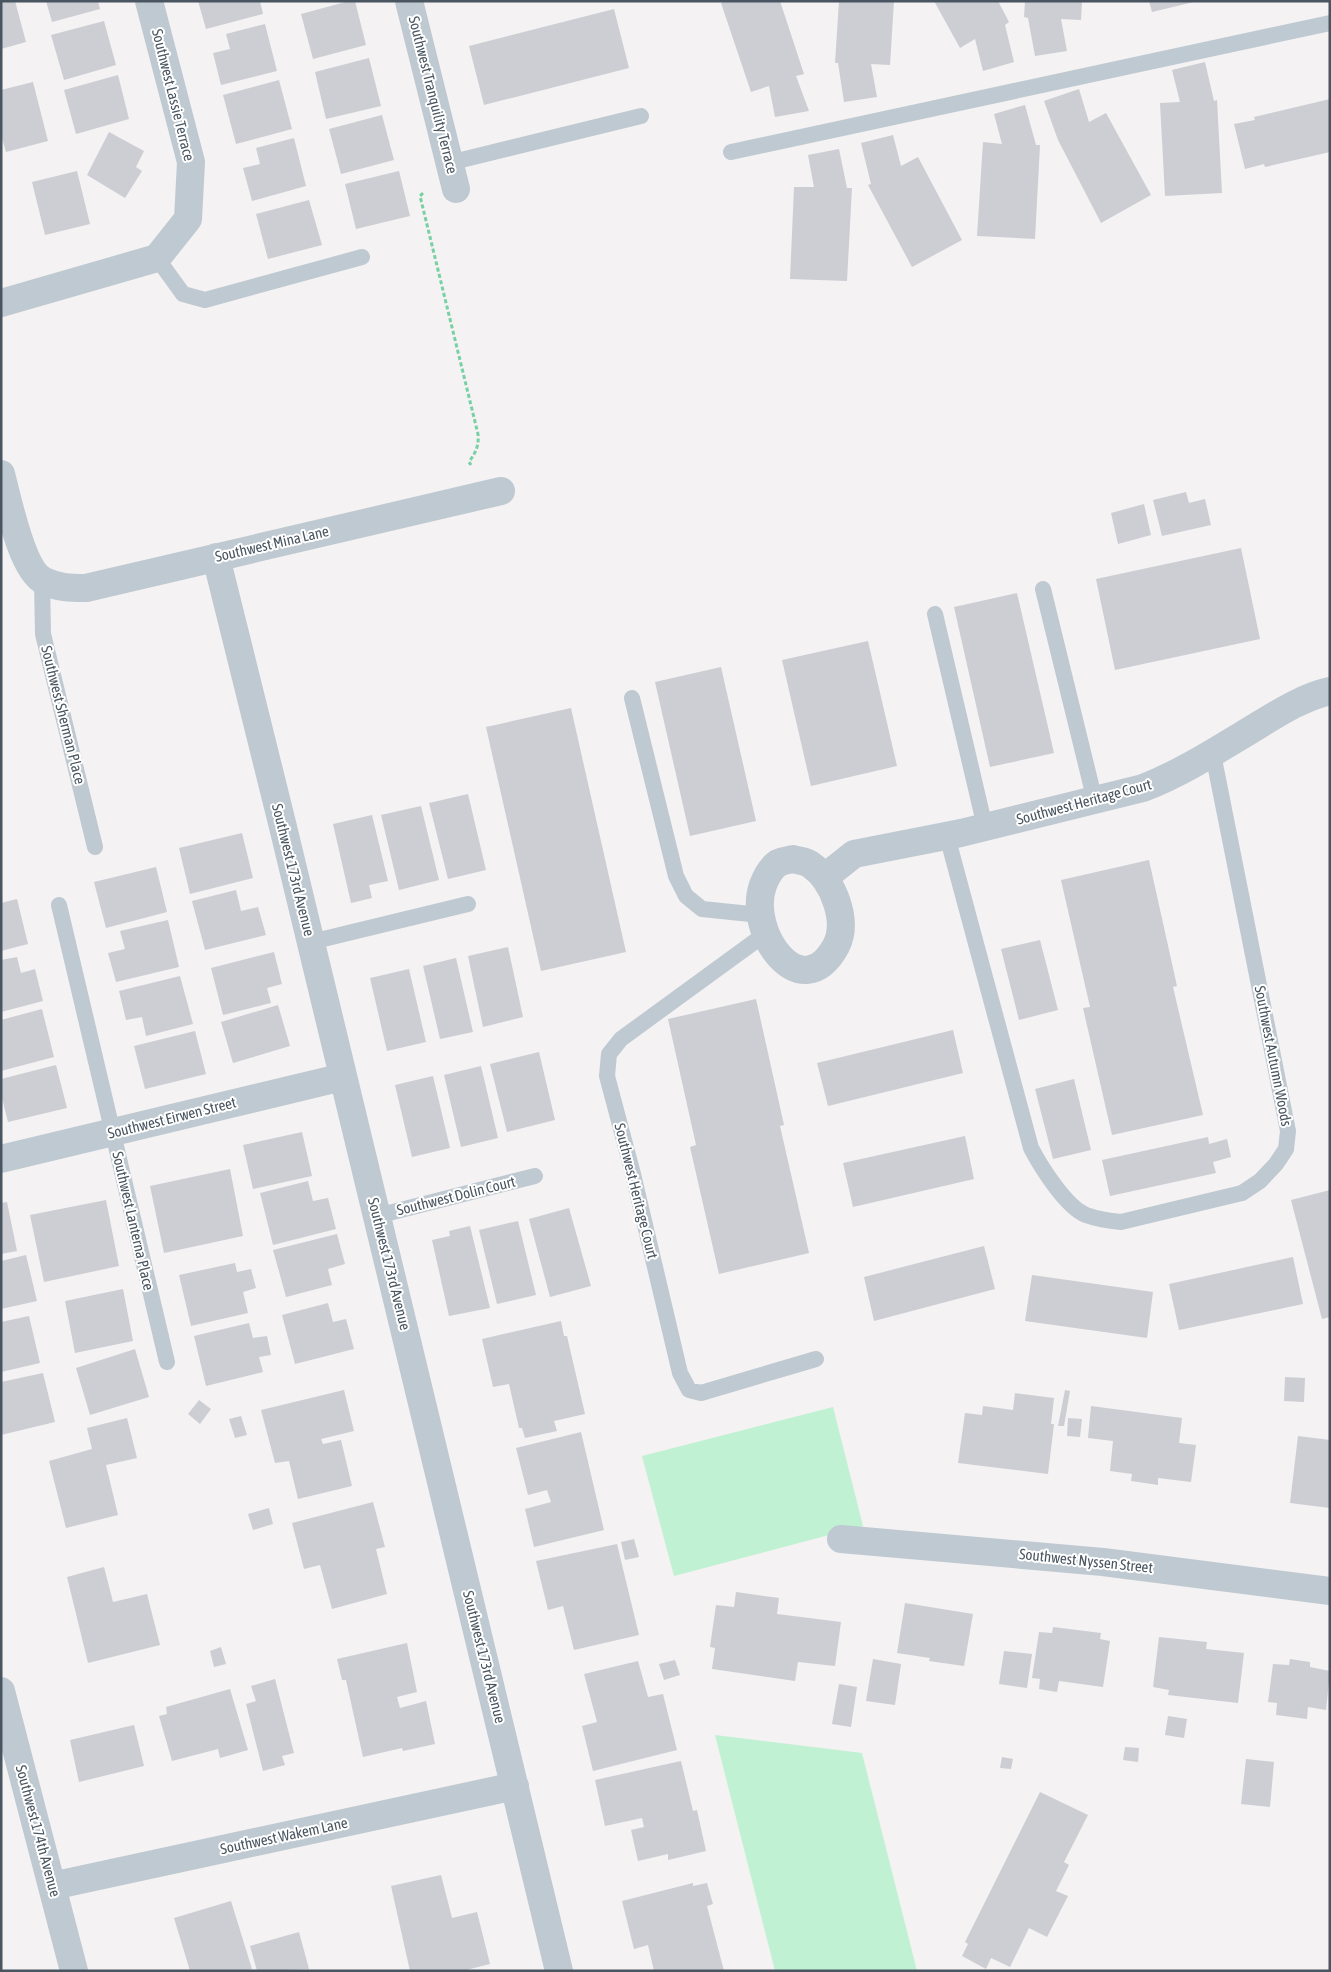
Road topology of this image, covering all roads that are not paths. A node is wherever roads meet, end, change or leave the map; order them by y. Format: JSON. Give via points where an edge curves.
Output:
{"nodes":[{"id":1,"x":149,"y":1,"type":"edge"},
{"id":2,"x":409,"y":1,"type":"edge"},
{"id":3,"x":1330,"y":23,"type":"edge"},
{"id":4,"x":640,"y":116,"type":"dead end"},
{"id":5,"x":731,"y":152,"type":"dead end"},
{"id":6,"x":450,"y":163,"type":"junction"},
{"id":7,"x":456,"y":189,"type":"dead end"},
{"id":8,"x":362,"y":257,"type":"dead end"},
{"id":9,"x":157,"y":258,"type":"junction"},
{"id":10,"x":1,"y":303,"type":"edge"},
{"id":11,"x":1,"y":474,"type":"edge"},
{"id":12,"x":497,"y":492,"type":"road end"},
{"id":13,"x":216,"y":558,"type":"junction"},
{"id":14,"x":42,"y":581,"type":"junction"},
{"id":15,"x":1044,"y":589,"type":"dead end"},
{"id":16,"x":935,"y":614,"type":"dead end"},
{"id":17,"x":1330,"y":691,"type":"edge"},
{"id":18,"x":632,"y":698,"type":"dead end"},
{"id":19,"x":1213,"y":754,"type":"junction"},
{"id":20,"x":1094,"y":801,"type":"junction"},
{"id":21,"x":985,"y":827,"type":"junction"},
{"id":22,"x":947,"y":836,"type":"junction"},
{"id":23,"x":95,"y":847,"type":"dead end"},
{"id":24,"x":825,"y":877,"type":"junction"},
{"id":25,"x":468,"y":904,"type":"dead end"},
{"id":26,"x":59,"y":905,"type":"dead end"},
{"id":27,"x":762,"y":925,"type":"junction"},
{"id":28,"x":311,"y":942,"type":"junction"},
{"id":29,"x":343,"y":1076,"type":"junction"},
{"id":30,"x":112,"y":1132,"type":"junction"},
{"id":31,"x":1,"y":1159,"type":"edge"},
{"id":32,"x":535,"y":1176,"type":"dead end"},
{"id":33,"x":377,"y":1216,"type":"junction"},
{"id":34,"x":816,"y":1359,"type":"dead end"},
{"id":35,"x":167,"y":1362,"type":"dead end"},
{"id":36,"x":841,"y":1539,"type":"dead end"},
{"id":37,"x":1330,"y":1591,"type":"edge"},
{"id":38,"x":1,"y":1691,"type":"edge"},
{"id":39,"x":515,"y":1786,"type":"junction"},
{"id":40,"x":52,"y":1886,"type":"junction"},
{"id":41,"x":74,"y":1971,"type":"edge"},
{"id":42,"x":560,"y":1971,"type":"edge"}],
"edges":[{"from":1,"to":9,"type":"street","name":"Southwest Lassie Terrace","via":[[191,162],[188,219]]},
{"from":2,"to":6,"type":"street","name":"Southwest Tranquility Terrace"},
{"from":3,"to":5,"type":"lane"},
{"from":4,"to":6,"type":"lane"},
{"from":6,"to":7,"type":"street","name":"Southwest Tranquility Terrace"},
{"from":8,"to":9,"type":"lane","via":[[205,300],[184,294]]},
{"from":9,"to":10,"type":"street"},
{"from":11,"to":14,"type":"street","via":[[23,553],[30,569]]},
{"from":12,"to":13,"type":"street","name":"Southwest Mina Lane"},
{"from":13,"to":14,"type":"street","name":"Southwest Mina Lane","via":[[86,588],[64,588]]},
{"from":13,"to":28,"type":"street","name":"Southwest 173rd Avenue"},
{"from":14,"to":23,"type":"lane","name":"Southwest Sherman Place","via":[[44,634]]},
{"from":15,"to":20,"type":"lane"},
{"from":16,"to":21,"type":"lane"},
{"from":17,"to":19,"type":"street","name":"Southwest Heritage Court","via":[[1281,712]]},
{"from":18,"to":27,"type":"lane","via":[[676,876],[686,896],[702,909]]},
{"from":19,"to":20,"type":"street","name":"Southwest Heritage Court","via":[[1167,779]]},
{"from":19,"to":22,"type":"lane","name":"Southwest Autumn Woods","via":[[1288,1131],[1286,1148],[1276,1164],[1260,1182],[1242,1193],[1121,1222],[1084,1214],[1061,1194],[1031,1148]]},
{"from":20,"to":21,"type":"street","name":"Southwest Heritage Court"},
{"from":21,"to":22,"type":"street","name":"Southwest Heritage Court"},
{"from":22,"to":24,"type":"street","name":"Southwest Heritage Court","via":[[854,854]]},
{"from":24,"to":27,"type":"street","via":[[810,864],[793,859],[778,863],[767,876],[760,894]]},
{"from":24,"to":27,"type":"street","via":[[836,896],[840,919],[839,941],[830,958],[816,968],[802,970],[787,963],[774,951]]},
{"from":25,"to":28,"type":"lane"},
{"from":26,"to":30,"type":"lane","name":"Southwest Lanterna Place"},
{"from":27,"to":34,"type":"lane","name":"Southwest Heritage Court","via":[[621,1039],[609,1054],[606,1076],[633,1174],[680,1373],[689,1390],[701,1393]]},
{"from":28,"to":29,"type":"street","name":"Southwest 173rd Avenue"},
{"from":29,"to":30,"type":"street","name":"Southwest Eirwen Street"},
{"from":29,"to":33,"type":"street","name":"Southwest 173rd Avenue"},
{"from":30,"to":31,"type":"street","name":"Southwest Eirwen Street"},
{"from":30,"to":35,"type":"lane","name":"Southwest Lanterna Place"},
{"from":32,"to":33,"type":"lane","name":"Southwest Dolin Court"},
{"from":33,"to":39,"type":"street","name":"Southwest 173rd Avenue"},
{"from":36,"to":37,"type":"street","name":"Southwest Nyssen Street","via":[[1103,1562]]},
{"from":38,"to":40,"type":"street","name":"Southwest 174th Avenue"},
{"from":39,"to":40,"type":"street","name":"Southwest Wakem Lane"},
{"from":39,"to":42,"type":"street","name":"Southwest 173rd Avenue"},
{"from":40,"to":41,"type":"street","name":"Southwest 174th Avenue"}]}
